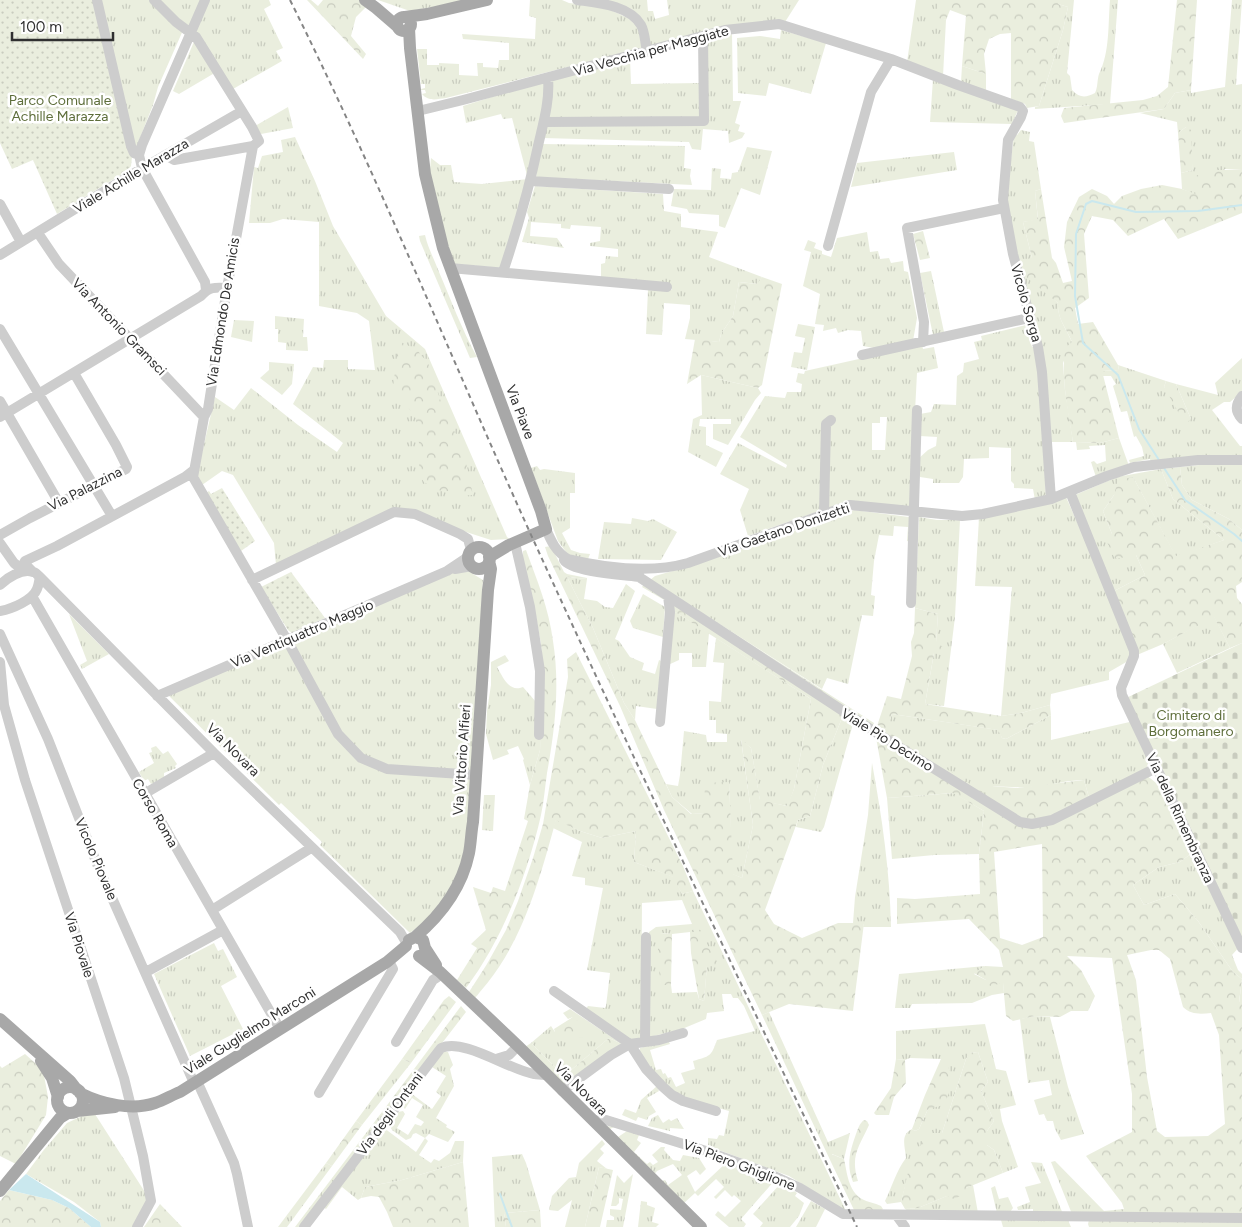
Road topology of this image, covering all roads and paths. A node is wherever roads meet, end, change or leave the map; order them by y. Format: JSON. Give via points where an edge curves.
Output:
{"nodes":[{"id":1,"x":97,"y":0,"type":"edge"},
{"id":2,"x":154,"y":0,"type":"edge"},
{"id":3,"x":205,"y":0,"type":"edge"},
{"id":4,"x":365,"y":0,"type":"edge"},
{"id":5,"x":487,"y":0,"type":"edge"},
{"id":6,"x":577,"y":0,"type":"edge"},
{"id":7,"x":471,"y":2,"type":"edge"},
{"id":8,"x":404,"y":24,"type":"junction"},
{"id":9,"x":191,"y":32,"type":"junction"},
{"id":10,"x":703,"y":36,"type":"junction"},
{"id":11,"x":647,"y":52,"type":"junction"},
{"id":12,"x":891,"y":59,"type":"junction"},
{"id":13,"x":548,"y":78,"type":"junction"},
{"id":14,"x":242,"y":111,"type":"junction"},
{"id":15,"x":418,"y":111,"type":"junction"},
{"id":16,"x":1023,"y":111,"type":"joint"},
{"id":17,"x":544,"y":122,"type":"junction"},
{"id":18,"x":256,"y":143,"type":"junction"},
{"id":19,"x":139,"y":155,"type":"junction"},
{"id":20,"x":165,"y":155,"type":"junction"},
{"id":21,"x":142,"y":168,"type":"junction"},
{"id":22,"x":530,"y":181,"type":"junction"},
{"id":23,"x":669,"y":189,"type":"dead end"},
{"id":24,"x":0,"y":204,"type":"edge"},
{"id":25,"x":1004,"y":208,"type":"junction"},
{"id":26,"x":38,"y":233,"type":"junction"},
{"id":27,"x":22,"y":242,"type":"junction"},
{"id":28,"x":828,"y":246,"type":"dead end"},
{"id":29,"x":0,"y":255,"type":"edge"},
{"id":30,"x":450,"y":268,"type":"junction"},
{"id":31,"x":503,"y":272,"type":"junction"},
{"id":32,"x":666,"y":287,"type":"dead end"},
{"id":33,"x":227,"y":288,"type":"junction"},
{"id":34,"x":206,"y":290,"type":"junction"},
{"id":35,"x":1029,"y":318,"type":"junction"},
{"id":36,"x":0,"y":329,"type":"edge"},
{"id":37,"x":129,"y":338,"type":"junction"},
{"id":38,"x":923,"y":342,"type":"junction"},
{"id":39,"x":862,"y":355,"type":"dead end"},
{"id":40,"x":74,"y":373,"type":"junction"},
{"id":41,"x":40,"y":393,"type":"junction"},
{"id":42,"x":1242,"y":396,"type":"edge"},
{"id":43,"x":0,"y":401,"type":"edge"},
{"id":44,"x":917,"y":410,"type":"dead end"},
{"id":45,"x":4,"y":415,"type":"edge"},
{"id":46,"x":204,"y":417,"type":"junction"},
{"id":47,"x":1242,"y":419,"type":"edge"},
{"id":48,"x":831,"y":420,"type":"dead end"},
{"id":49,"x":1242,"y":460,"type":"edge"},
{"id":50,"x":194,"y":474,"type":"junction"},
{"id":51,"x":93,"y":486,"type":"junction"},
{"id":52,"x":1070,"y":492,"type":"junction"},
{"id":53,"x":1051,"y":499,"type":"junction"},
{"id":54,"x":59,"y":503,"type":"junction"},
{"id":55,"x":914,"y":513,"type":"junction"},
{"id":56,"x":824,"y":514,"type":"junction"},
{"id":57,"x":112,"y":516,"type":"junction"},
{"id":58,"x":546,"y":529,"type":"junction"},
{"id":59,"x":0,"y":535,"type":"edge"},
{"id":60,"x":0,"y":543,"type":"edge"},
{"id":61,"x":512,"y":544,"type":"junction"},
{"id":62,"x":478,"y":558,"type":"junction"},
{"id":63,"x":32,"y":573,"type":"junction"},
{"id":64,"x":639,"y":573,"type":"junction"},
{"id":65,"x":252,"y":580,"type":"junction"},
{"id":66,"x":0,"y":585,"type":"edge"},
{"id":67,"x":35,"y":592,"type":"junction"},
{"id":68,"x":668,"y":596,"type":"junction"},
{"id":69,"x":911,"y":603,"type":"dead end"},
{"id":70,"x":66,"y":605,"type":"junction"},
{"id":71,"x":0,"y":612,"type":"edge"},
{"id":72,"x":0,"y":634,"type":"edge"},
{"id":73,"x":287,"y":640,"type":"junction"},
{"id":74,"x":0,"y":662,"type":"edge"},
{"id":75,"x":158,"y":696,"type":"junction"},
{"id":76,"x":660,"y":722,"type":"dead end"},
{"id":77,"x":539,"y":735,"type":"dead end"},
{"id":78,"x":214,"y":754,"type":"junction"},
{"id":79,"x":1156,"y":768,"type":"junction"},
{"id":80,"x":476,"y":775,"type":"junction"},
{"id":81,"x":144,"y":794,"type":"junction"},
{"id":82,"x":311,"y":848,"type":"junction"},
{"id":83,"x":212,"y":910,"type":"junction"},
{"id":84,"x":223,"y":930,"type":"junction"},
{"id":85,"x":646,"y":937,"type":"dead end"},
{"id":86,"x":413,"y":944,"type":"junction"},
{"id":87,"x":1242,"y":948,"type":"edge"},
{"id":88,"x":389,"y":961,"type":"junction"},
{"id":89,"x":146,"y":972,"type":"junction"},
{"id":90,"x":441,"y":973,"type":"junction"},
{"id":91,"x":554,"y":991,"type":"dead end"},
{"id":92,"x":0,"y":1018,"type":"edge"},
{"id":93,"x":280,"y":1029,"type":"junction"},
{"id":94,"x":683,"y":1033,"type":"dead end"},
{"id":95,"x":396,"y":1042,"type":"dead end"},
{"id":96,"x":645,"y":1042,"type":"junction"},
{"id":97,"x":630,"y":1044,"type":"junction"},
{"id":98,"x":518,"y":1046,"type":"junction"},
{"id":99,"x":34,"y":1051,"type":"junction"},
{"id":100,"x":496,"y":1059,"type":"junction"},
{"id":101,"x":546,"y":1075,"type":"junction"},
{"id":102,"x":195,"y":1082,"type":"junction"},
{"id":103,"x":78,"y":1091,"type":"junction"},
{"id":104,"x":562,"y":1091,"type":"junction"},
{"id":105,"x":319,"y":1092,"type":"dead end"},
{"id":106,"x":126,"y":1106,"type":"junction"},
{"id":107,"x":65,"y":1107,"type":"junction"},
{"id":108,"x":716,"y":1111,"type":"dead end"},
{"id":109,"x":594,"y":1122,"type":"junction"},
{"id":110,"x":0,"y":1191,"type":"edge"},
{"id":111,"x":897,"y":1216,"type":"junction"},
{"id":112,"x":1242,"y":1218,"type":"edge"},
{"id":113,"x":137,"y":1227,"type":"edge"},
{"id":114,"x":248,"y":1227,"type":"edge"},
{"id":115,"x":304,"y":1227,"type":"edge"},
{"id":116,"x":701,"y":1227,"type":"edge"},
{"id":117,"x":905,"y":1227,"type":"edge"}],
"edges":[{"from":1,"to":19,"type":"street","via":[[131,146],[134,154]]},
{"from":2,"to":9,"type":"street"},
{"from":3,"to":9,"type":"street"},
{"from":4,"to":8,"type":"main road","name":"Via Piave"},
{"from":5,"to":7,"type":"main road"},
{"from":6,"to":11,"type":"street","via":[[631,13],[642,26]]},
{"from":7,"to":8,"type":"main road"},
{"from":8,"to":15,"type":"main road","name":"Via Piave"},
{"from":9,"to":14,"type":"street"},
{"from":9,"to":19,"type":"street"},
{"from":10,"to":11,"type":"street","name":"Via Vecchia per Maggiate"},
{"from":10,"to":12,"type":"street","name":"Via Vecchia per Maggiate","via":[[779,24]]},
{"from":10,"to":17,"type":"street","via":[[704,121]]},
{"from":11,"to":13,"type":"street","name":"Via Vecchia per Maggiate"},
{"from":12,"to":16,"type":"street","name":"Via Vecchia per Maggiate","via":[[1020,107]]},
{"from":12,"to":28,"type":"street","via":[[871,92]]},
{"from":13,"to":15,"type":"street","name":"Via Vecchia per Maggiate"},
{"from":13,"to":17,"type":"street"},
{"from":14,"to":18,"type":"street"},
{"from":14,"to":20,"type":"street","name":"Viale Achille Marazza"},
{"from":15,"to":30,"type":"main road","name":"Via Piave","via":[[429,193]]},
{"from":16,"to":25,"type":"street","name":"Vicolo Sorga","via":[[1008,140]]},
{"from":17,"to":22,"type":"street"},
{"from":18,"to":20,"type":"street","via":[[180,160]]},
{"from":18,"to":33,"type":"street","name":"Via Edmondo De Amicis"},
{"from":19,"to":21,"type":"street"},
{"from":20,"to":21,"type":"street","name":"Viale Achille Marazza"},
{"from":21,"to":26,"type":"street","name":"Viale Achille Marazza"},
{"from":21,"to":34,"type":"street","via":[[205,282]]},
{"from":22,"to":23,"type":"street"},
{"from":22,"to":31,"type":"street"},
{"from":24,"to":27,"type":"street"},
{"from":25,"to":35,"type":"street","name":"Vicolo Sorga"},
{"from":25,"to":38,"type":"street","via":[[906,228],[924,322]]},
{"from":26,"to":27,"type":"street","name":"Viale Achille Marazza"},
{"from":26,"to":37,"type":"street","name":"Via Antonio Gramsci","via":[[59,264]]},
{"from":27,"to":29,"type":"street","name":"Viale Achille Marazza"},
{"from":30,"to":31,"type":"street"},
{"from":30,"to":58,"type":"main road","name":"Via Piave"},
{"from":31,"to":32,"type":"street"},
{"from":33,"to":34,"type":"street"},
{"from":33,"to":46,"type":"street","name":"Via Edmondo De Amicis","via":[[208,409]]},
{"from":34,"to":37,"type":"street"},
{"from":35,"to":38,"type":"street"},
{"from":35,"to":53,"type":"street","name":"Vicolo Sorga","via":[[1042,372]]},
{"from":36,"to":41,"type":"street"},
{"from":37,"to":40,"type":"street"},
{"from":37,"to":46,"type":"street","name":"Via Antonio Gramsci"},
{"from":38,"to":39,"type":"street"},
{"from":40,"to":41,"type":"street"},
{"from":40,"to":51,"type":"street","name":"Via Palazzina","via":[[127,467]]},
{"from":41,"to":45,"type":"street"},
{"from":41,"to":51,"type":"street"},
{"from":42,"to":47,"type":"street","via":[[1236,404]]},
{"from":43,"to":45,"type":"street"},
{"from":44,"to":55,"type":"street"},
{"from":45,"to":54,"type":"street"},
{"from":46,"to":50,"type":"street","name":"Via Edmondo De Amicis"},
{"from":48,"to":56,"type":"street","via":[[826,424]]},
{"from":49,"to":52,"type":"street","name":"Via Gaetano Donizetti","via":[[1161,463],[1120,472]]},
{"from":50,"to":57,"type":"street"},
{"from":50,"to":65,"type":"street"},
{"from":51,"to":54,"type":"street","name":"Via Palazzina"},
{"from":51,"to":57,"type":"street"},
{"from":52,"to":53,"type":"street","name":"Via Gaetano Donizetti"},
{"from":52,"to":79,"type":"street","name":"Via della Rimembranza","via":[[1134,651],[1121,692]]},
{"from":53,"to":55,"type":"street","name":"Via Gaetano Donizetti","via":[[983,514]]},
{"from":54,"to":59,"type":"street","name":"Via Palazzina"},
{"from":55,"to":56,"type":"street","name":"Via Gaetano Donizetti","via":[[850,506]]},
{"from":55,"to":69,"type":"street"},
{"from":56,"to":64,"type":"street","name":"Via Gaetano Donizetti","via":[[688,563]]},
{"from":57,"to":63,"type":"street","via":[[25,561]]},
{"from":58,"to":61,"type":"main road"},
{"from":58,"to":64,"type":"street","via":[[566,564],[576,568]]},
{"from":60,"to":63,"type":"street","via":[[14,563]]},
{"from":61,"to":62,"type":"main road"},
{"from":61,"to":77,"type":"street","via":[[530,606],[540,671]]},
{"from":62,"to":65,"type":"street","via":[[468,540],[460,534],[415,514],[394,512]]},
{"from":62,"to":73,"type":"street","name":"Via Ventiquattro Maggio"},
{"from":62,"to":80,"type":"main road","name":"Via Vittorio Alfieri","via":[[488,590]]},
{"from":63,"to":66,"type":"street","via":[[11,576]]},
{"from":63,"to":67,"type":"street"},
{"from":63,"to":70,"type":"street","name":"Via Novara","via":[[50,585]]},
{"from":64,"to":68,"type":"street","name":"Viale Pio Decimo"},
{"from":65,"to":73,"type":"street"},
{"from":67,"to":70,"type":"street","via":[[43,585]]},
{"from":67,"to":71,"type":"street"},
{"from":67,"to":81,"type":"street","name":"Corso Roma"},
{"from":68,"to":76,"type":"street","via":[[670,612]]},
{"from":68,"to":79,"type":"street","name":"Viale Pio Decimo","via":[[875,732],[1020,822],[1032,824],[1052,820]]},
{"from":70,"to":75,"type":"street","name":"Via Novara"},
{"from":72,"to":89,"type":"street","name":"Vicolo Piovale"},
{"from":73,"to":75,"type":"street","name":"Via Ventiquattro Maggio"},
{"from":73,"to":80,"type":"street","via":[[338,734],[361,758],[387,768]]},
{"from":74,"to":106,"type":"street","name":"Via Piovale","via":[[4,704],[25,780],[124,1078]]},
{"from":75,"to":78,"type":"street","name":"Via Novara"},
{"from":78,"to":81,"type":"street"},
{"from":78,"to":82,"type":"street","name":"Via Novara"},
{"from":79,"to":87,"type":"street","name":"Via della Rimembranza"},
{"from":80,"to":86,"type":"main road","name":"Via Vittorio Alfieri","via":[[469,854],[462,877],[451,898]]},
{"from":81,"to":83,"type":"street","name":"Corso Roma"},
{"from":82,"to":83,"type":"street"},
{"from":82,"to":86,"type":"street","name":"Via Novara"},
{"from":83,"to":84,"type":"street","name":"Corso Roma"},
{"from":84,"to":89,"type":"street"},
{"from":84,"to":93,"type":"street","name":"Corso Roma"},
{"from":85,"to":96,"type":"street"},
{"from":86,"to":88,"type":"main road","name":"Viale Guglielmo Marconi"},
{"from":86,"to":90,"type":"main road","name":"Via Novara"},
{"from":88,"to":93,"type":"main road","name":"Viale Guglielmo Marconi"},
{"from":88,"to":105,"type":"street","via":[[393,968]]},
{"from":89,"to":102,"type":"street","name":"Vicolo Piovale"},
{"from":90,"to":95,"type":"street","via":[[433,980]]},
{"from":90,"to":98,"type":"main road","name":"Via Novara"},
{"from":91,"to":97,"type":"street"},
{"from":92,"to":99,"type":"main road","name":"Viale Guglielmo Marconi"},
{"from":93,"to":102,"type":"main road","name":"Viale Guglielmo Marconi"},
{"from":94,"to":96,"type":"street"},
{"from":96,"to":97,"type":"street"},
{"from":97,"to":104,"type":"street"},
{"from":97,"to":108,"type":"street","via":[[646,1069],[663,1087],[684,1101]]},
{"from":98,"to":100,"type":"street","via":[[509,1055]]},
{"from":98,"to":101,"type":"main road","name":"Via Novara"},
{"from":99,"to":103,"type":"main road","name":"Viale Guglielmo Marconi"},
{"from":99,"to":107,"type":"main road","name":"Viale Guglielmo Marconi","via":[[52,1078]]},
{"from":100,"to":101,"type":"street","name":"Via degli Ontani","via":[[534,1074]]},
{"from":100,"to":115,"type":"street","name":"Via degli Ontani","via":[[453,1046],[441,1048]]},
{"from":101,"to":104,"type":"main road","name":"Via Novara"},
{"from":102,"to":106,"type":"main road","name":"Viale Guglielmo Marconi","via":[[154,1103]]},
{"from":102,"to":114,"type":"street","name":"Vicolo Piovale","via":[[234,1163]]},
{"from":103,"to":106,"type":"main road","name":"Viale Guglielmo Marconi","via":[[88,1097]]},
{"from":103,"to":107,"type":"main road","via":[[82,1105]]},
{"from":103,"to":107,"type":"main road","via":[[62,1090]]},
{"from":104,"to":109,"type":"main road","name":"Via Novara"},
{"from":106,"to":107,"type":"main road","name":"Viale Guglielmo Marconi","via":[[108,1109]]},
{"from":106,"to":113,"type":"street","name":"Via Piovale","via":[[151,1200]]},
{"from":107,"to":110,"type":"main road"},
{"from":109,"to":111,"type":"street","name":"Via Piero Ghiglione","via":[[606,1120],[752,1166],[786,1180],[844,1214]]},
{"from":109,"to":116,"type":"main road","name":"Via Novara"},
{"from":111,"to":112,"type":"street","name":"Via Piero Ghiglione"},
{"from":111,"to":117,"type":"street"}]}
